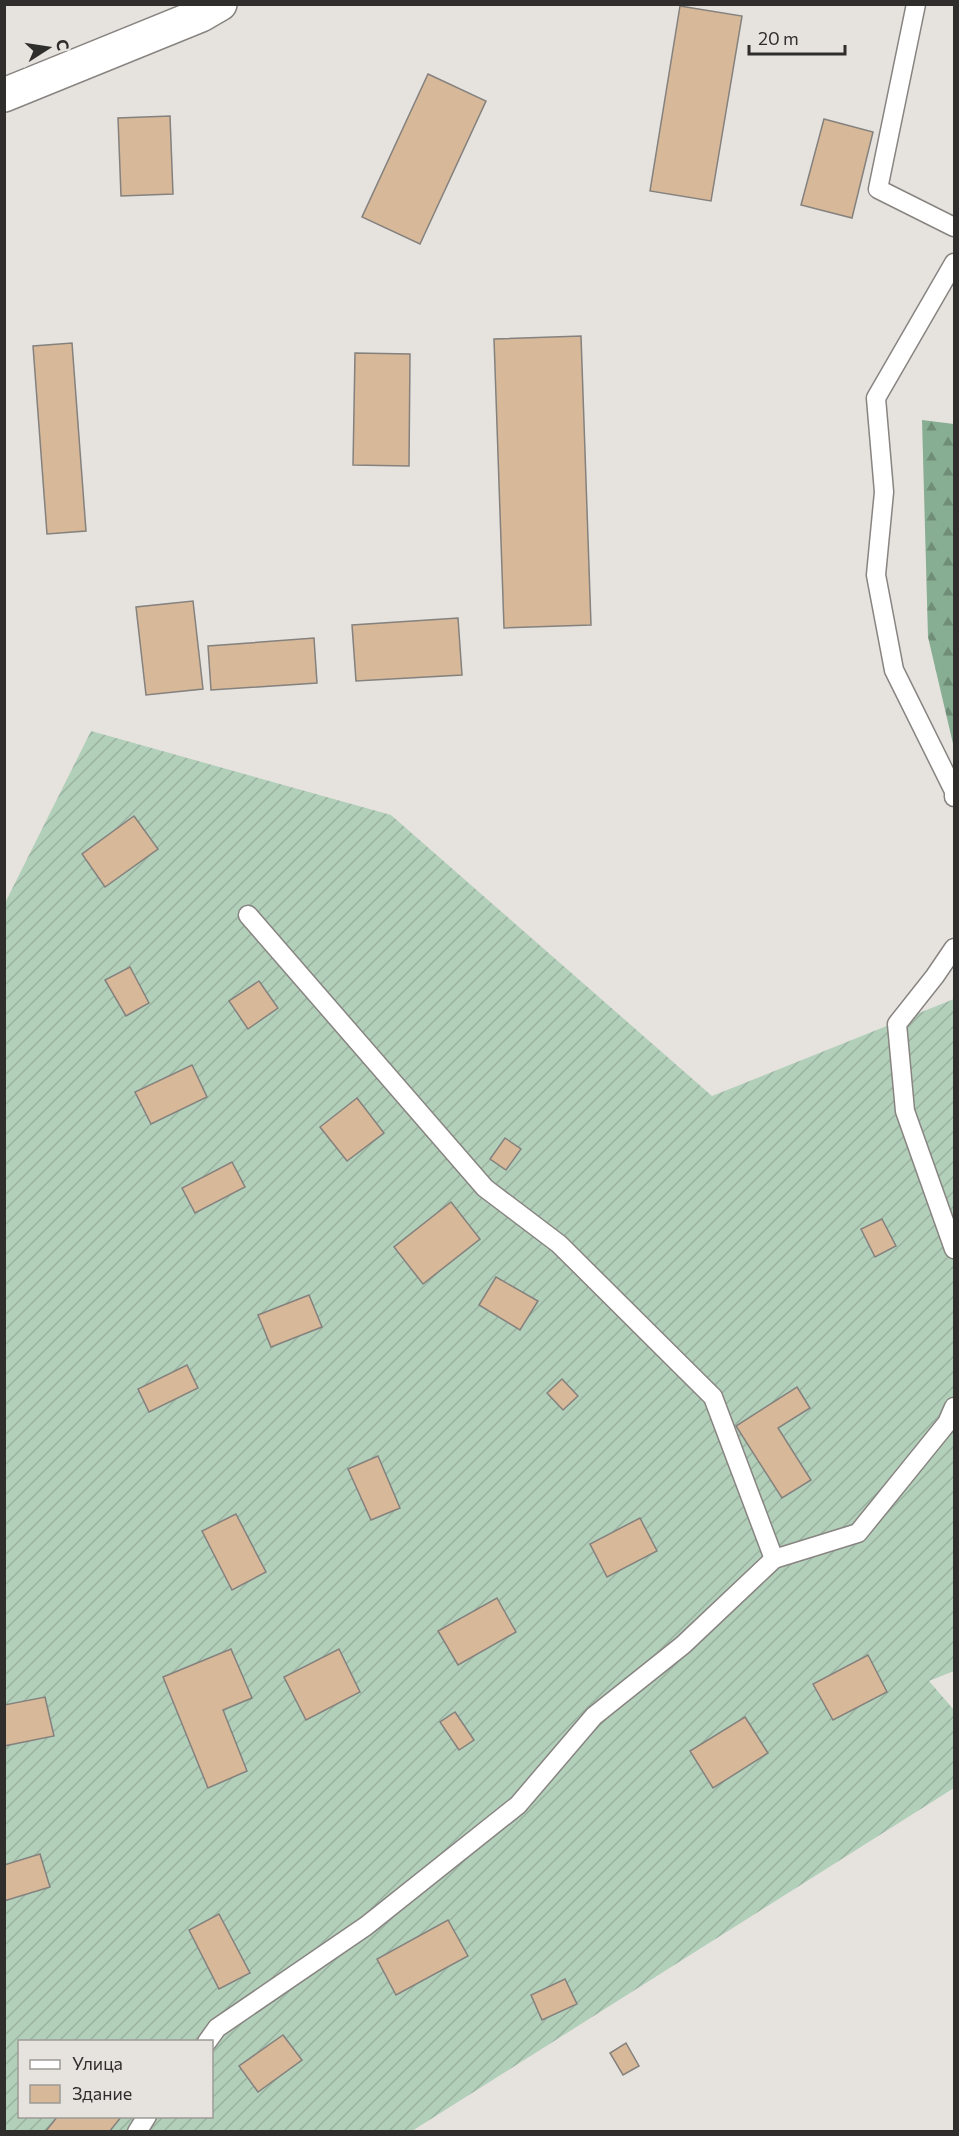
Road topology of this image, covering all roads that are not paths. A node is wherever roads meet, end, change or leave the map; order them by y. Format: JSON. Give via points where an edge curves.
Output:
{"nodes":[{"id":1,"x":220,"y":4,"type":"edge"},
{"id":2,"x":916,"y":4,"type":"edge"},
{"id":3,"x":4,"y":95,"type":"edge"},
{"id":4,"x":954,"y":227,"type":"edge"},
{"id":5,"x":954,"y":263,"type":"edge"},
{"id":6,"x":954,"y":797,"type":"edge"},
{"id":7,"x":248,"y":915,"type":"dead end"},
{"id":8,"x":954,"y":948,"type":"edge"},
{"id":9,"x":954,"y":1249,"type":"edge"},
{"id":10,"x":954,"y":1407,"type":"edge"},
{"id":11,"x":774,"y":1559,"type":"junction"},
{"id":12,"x":208,"y":2040,"type":"edge"},
{"id":13,"x":146,"y":2118,"type":"edge"},
{"id":14,"x":136,"y":2132,"type":"edge"}],
"edges":[{"from":1,"to":3,"type":"street"},
{"from":2,"to":4,"type":"lane","via":[[878,189]]},
{"from":5,"to":6,"type":"lane","via":[[876,398],[884,492],[876,575],[894,670]]},
{"from":7,"to":11,"type":"lane","via":[[485,1188],[559,1244],[713,1397]]},
{"from":8,"to":9,"type":"lane","via":[[897,1024],[905,1111]]},
{"from":10,"to":11,"type":"lane","via":[[947,1423],[858,1533]]},
{"from":11,"to":12,"type":"lane","via":[[683,1646],[594,1716],[518,1805],[366,1926],[217,2028]]},
{"from":13,"to":14,"type":"lane"}]}
